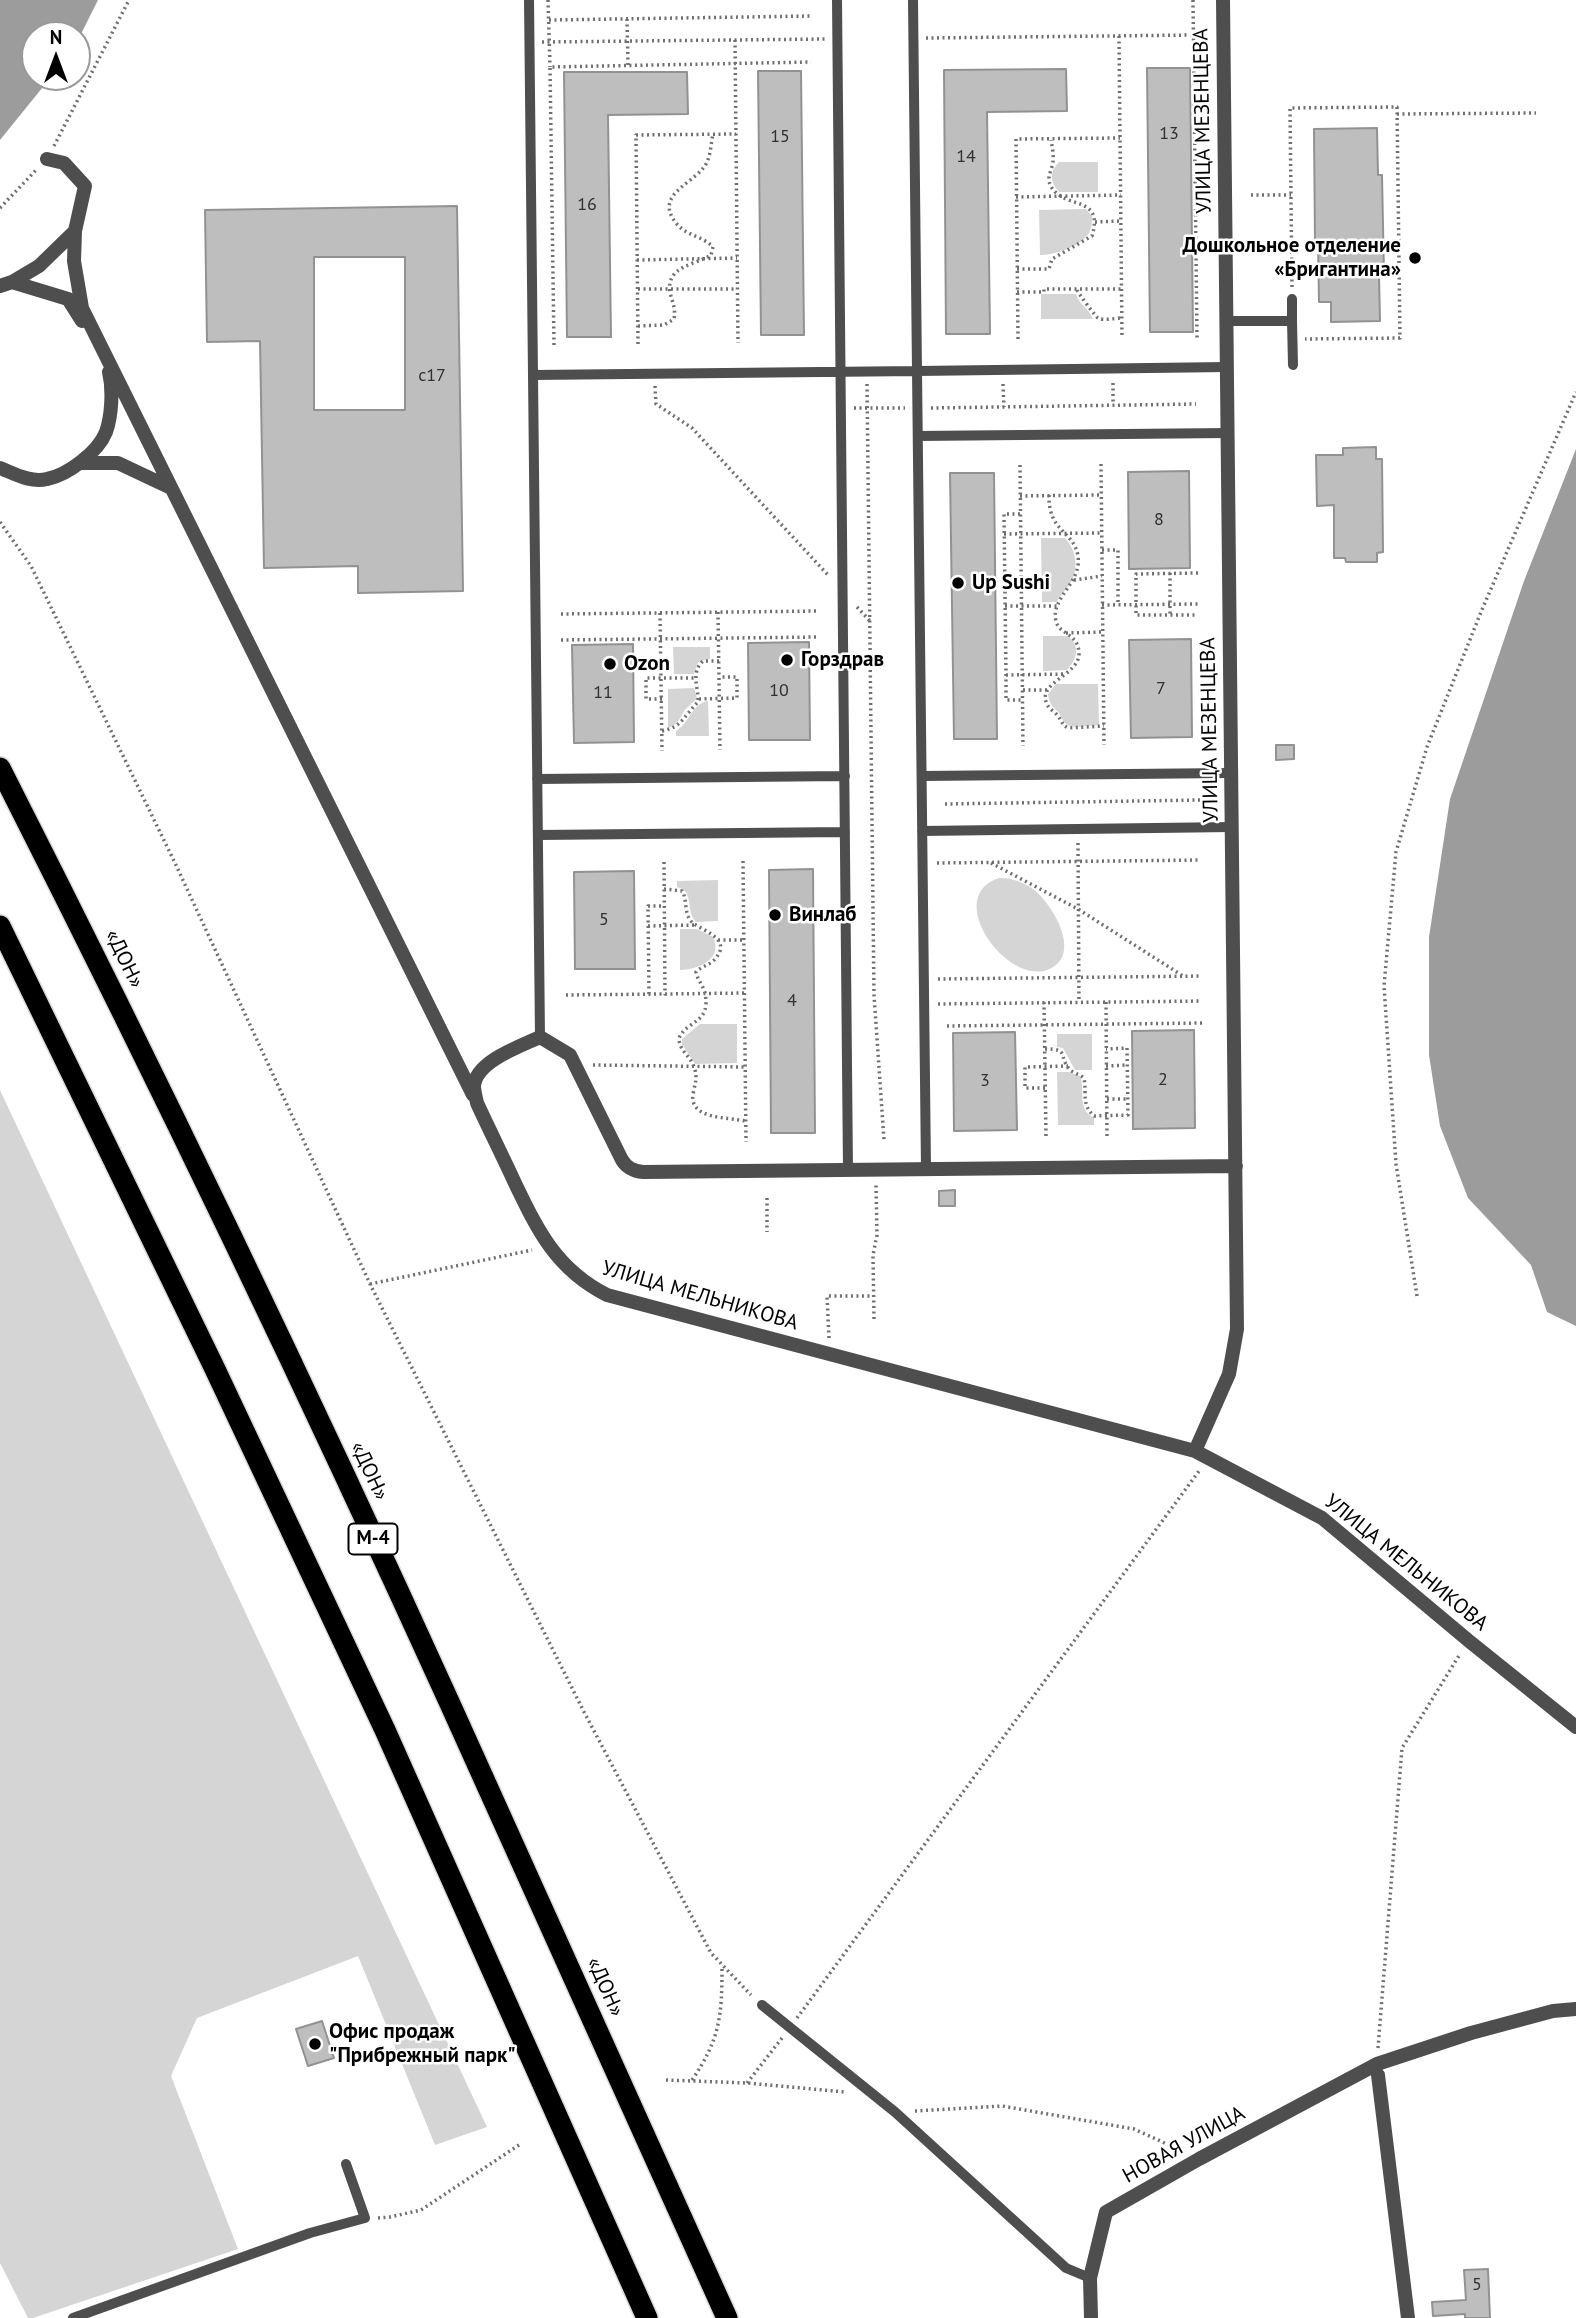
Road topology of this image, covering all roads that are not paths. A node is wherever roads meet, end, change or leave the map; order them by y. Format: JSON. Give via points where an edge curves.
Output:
{"nodes":[{"id":1,"x":529,"y":0,"type":"edge"},
{"id":2,"x":837,"y":0,"type":"edge"},
{"id":3,"x":913,"y":0,"type":"edge"},
{"id":4,"x":1223,"y":0,"type":"edge"},
{"id":5,"x":47,"y":159,"type":"road end"},
{"id":6,"x":75,"y":231,"type":"junction"},
{"id":7,"x":6,"y":284,"type":"edge"},
{"id":8,"x":1292,"y":299,"type":"road end"},
{"id":9,"x":1226,"y":321,"type":"junction"},
{"id":10,"x":1293,"y":321,"type":"junction"},
{"id":11,"x":103,"y":350,"type":"junction"},
{"id":12,"x":1293,"y":365,"type":"dead end"},
{"id":13,"x":1227,"y":367,"type":"junction"},
{"id":14,"x":917,"y":371,"type":"junction"},
{"id":15,"x":841,"y":372,"type":"junction"},
{"id":16,"x":533,"y":375,"type":"junction"},
{"id":17,"x":1227,"y":433,"type":"junction"},
{"id":18,"x":918,"y":436,"type":"junction"},
{"id":19,"x":82,"y":463,"type":"junction"},
{"id":20,"x":0,"y":468,"type":"edge"},
{"id":21,"x":171,"y":488,"type":"junction"},
{"id":22,"x":0,"y":768,"type":"edge"},
{"id":23,"x":1231,"y":773,"type":"junction"},
{"id":24,"x":845,"y":776,"type":"junction"},
{"id":25,"x":922,"y":776,"type":"junction"},
{"id":26,"x":537,"y":779,"type":"junction"},
{"id":27,"x":1232,"y":827,"type":"junction"},
{"id":28,"x":922,"y":831,"type":"junction"},
{"id":29,"x":845,"y":832,"type":"junction"},
{"id":30,"x":538,"y":835,"type":"junction"},
{"id":31,"x":0,"y":926,"type":"edge"},
{"id":32,"x":540,"y":1037,"type":"junction"},
{"id":33,"x":477,"y":1103,"type":"junction"},
{"id":34,"x":1236,"y":1166,"type":"junction"},
{"id":35,"x":926,"y":1169,"type":"junction"},
{"id":36,"x":848,"y":1170,"type":"junction"},
{"id":37,"x":1195,"y":1451,"type":"junction"},
{"id":38,"x":1576,"y":1727,"type":"edge"},
{"id":39,"x":762,"y":2005,"type":"road end"},
{"id":40,"x":1576,"y":2009,"type":"edge"},
{"id":41,"x":1378,"y":2069,"type":"junction"},
{"id":42,"x":346,"y":2164,"type":"dead end"},
{"id":43,"x":1090,"y":2278,"type":"junction"},
{"id":44,"x":73,"y":2318,"type":"edge"},
{"id":45,"x":647,"y":2318,"type":"edge"},
{"id":46,"x":727,"y":2318,"type":"edge"},
{"id":47,"x":1090,"y":2318,"type":"edge"},
{"id":48,"x":1408,"y":2318,"type":"edge"}],
"edges":[{"from":1,"to":16,"type":"lane"},
{"from":2,"to":15,"type":"lane"},
{"from":3,"to":14,"type":"lane"},
{"from":4,"to":9,"type":"street","name":"УЛИЦА МЕЗЕНЦЕВА"},
{"from":5,"to":6,"type":"street","via":[[64,163],[85,186]]},
{"from":6,"to":7,"type":"street","via":[[39,266]]},
{"from":6,"to":11,"type":"street","via":[[74,261],[82,308]]},
{"from":7,"to":11,"type":"street","via":[[68,299]]},
{"from":8,"to":10,"type":"lane"},
{"from":9,"to":10,"type":"lane"},
{"from":9,"to":13,"type":"street","name":"УЛИЦА МЕЗЕНЦЕВА"},
{"from":10,"to":12,"type":"lane"},
{"from":11,"to":19,"type":"street","via":[[113,388],[106,433]]},
{"from":11,"to":21,"type":"street","name":"УЛИЦА МЕЛЬНИКОВА"},
{"from":13,"to":14,"type":"lane"},
{"from":13,"to":17,"type":"street","name":"УЛИЦА МЕЗЕНЦЕВА"},
{"from":14,"to":15,"type":"lane"},
{"from":14,"to":18,"type":"lane"},
{"from":15,"to":16,"type":"lane"},
{"from":15,"to":24,"type":"lane"},
{"from":16,"to":26,"type":"lane"},
{"from":17,"to":18,"type":"lane"},
{"from":17,"to":23,"type":"street","name":"УЛИЦА МЕЗЕНЦЕВА"},
{"from":18,"to":25,"type":"lane"},
{"from":19,"to":20,"type":"street","via":[[47,480],[25,479]]},
{"from":19,"to":21,"type":"street","via":[[118,463]]},
{"from":21,"to":33,"type":"street","name":"УЛИЦА МЕЛЬНИКОВА"},
{"from":22,"to":46,"type":"highway","name":"«ДОН»","number":"М-4","via":[[298,1378]]},
{"from":23,"to":25,"type":"lane"},
{"from":23,"to":27,"type":"street","name":"УЛИЦА МЕЗЕНЦЕВА"},
{"from":24,"to":26,"type":"lane"},
{"from":24,"to":29,"type":"lane"},
{"from":25,"to":28,"type":"lane"},
{"from":26,"to":30,"type":"lane"},
{"from":27,"to":28,"type":"lane"},
{"from":27,"to":34,"type":"street","name":"УЛИЦА МЕЗЕНЦЕВА"},
{"from":28,"to":35,"type":"lane"},
{"from":29,"to":30,"type":"lane"},
{"from":29,"to":36,"type":"lane"},
{"from":30,"to":32,"type":"lane"},
{"from":31,"to":45,"type":"highway","via":[[385,1730]]},
{"from":32,"to":33,"type":"street","via":[[481,1069],[474,1084]]},
{"from":32,"to":36,"type":"street","via":[[570,1055],[622,1160],[633,1171]]},
{"from":33,"to":37,"type":"street","name":"УЛИЦА МЕЛЬНИКОВА","via":[[548,1247],[586,1284],[607,1295]]},
{"from":34,"to":35,"type":"street"},
{"from":34,"to":37,"type":"street","name":"УЛИЦА МЕЗЕНЦЕВА","via":[[1234,1353]]},
{"from":35,"to":36,"type":"street"},
{"from":37,"to":38,"type":"street","name":"УЛИЦА МЕЛЬНИКОВА","via":[[1322,1518]]},
{"from":39,"to":43,"type":"lane","via":[[895,2112],[1066,2268]]},
{"from":40,"to":41,"type":"street","name":"НОВАЯ УЛИЦА","via":[[1471,2033]]},
{"from":41,"to":43,"type":"street","name":"НОВАЯ УЛИЦА","via":[[1199,2159],[1106,2212]]},
{"from":41,"to":48,"type":"street"},
{"from":42,"to":44,"type":"lane","via":[[365,2218],[310,2233]]},
{"from":43,"to":47,"type":"street","name":"НОВАЯ УЛИЦА"}]}
